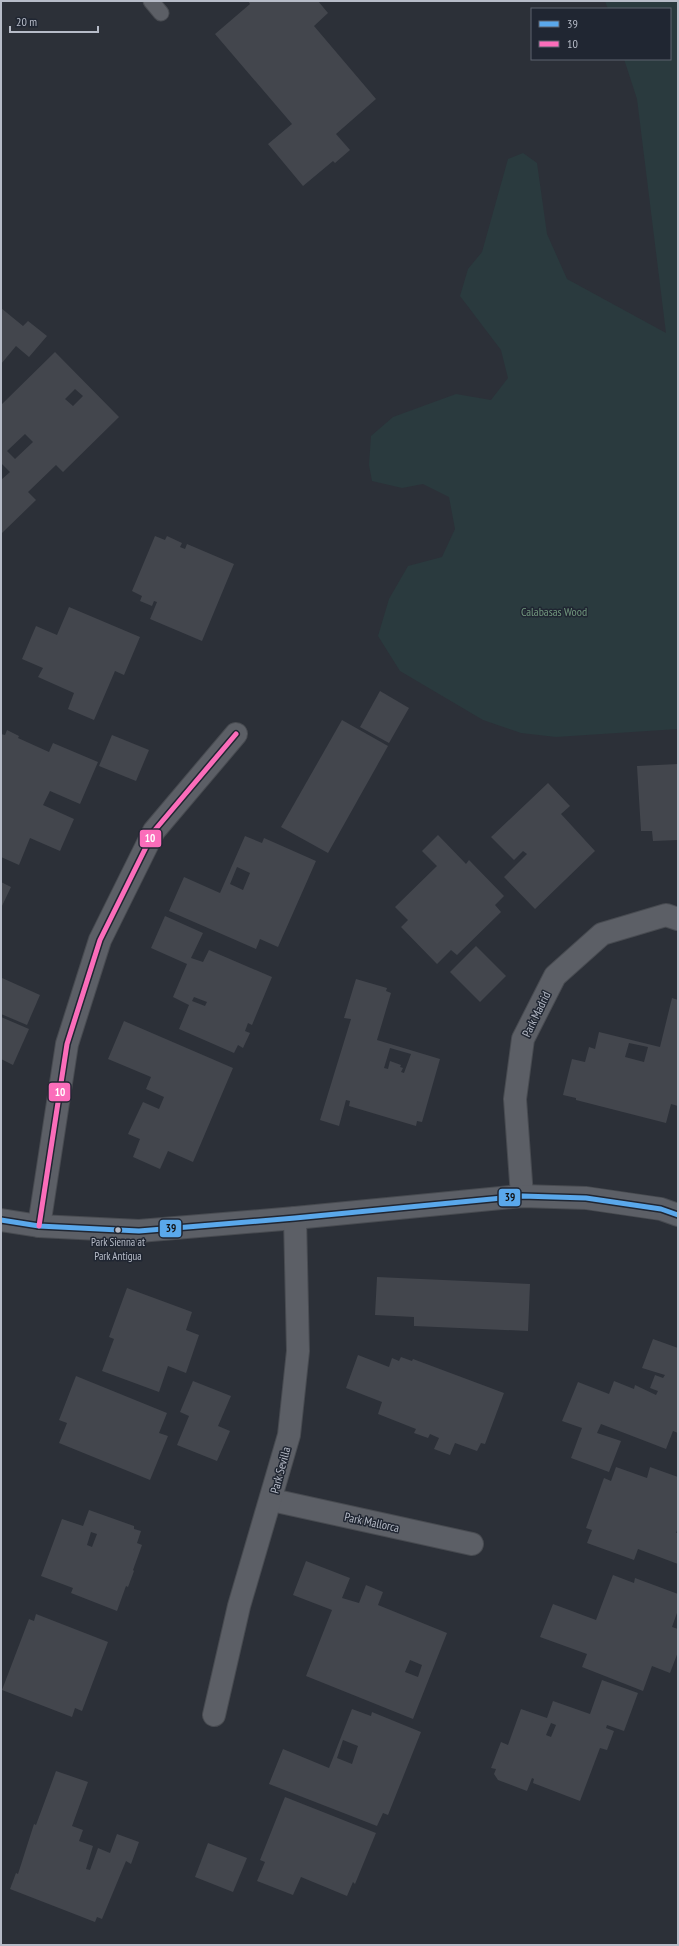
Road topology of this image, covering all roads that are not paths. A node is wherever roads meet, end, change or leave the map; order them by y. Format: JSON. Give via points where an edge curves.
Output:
{"nodes":[{"id":1,"x":150,"y":1,"type":"edge"},
{"id":2,"x":161,"y":13,"type":"dead end"},
{"id":3,"x":236,"y":734,"type":"dead end"},
{"id":4,"x":678,"y":919,"type":"edge"},
{"id":5,"x":522,"y":1196,"type":"junction"},
{"id":6,"x":678,"y":1215,"type":"edge"},
{"id":7,"x":295,"y":1218,"type":"junction"},
{"id":8,"x":1,"y":1220,"type":"edge"},
{"id":9,"x":39,"y":1226,"type":"junction"},
{"id":10,"x":272,"y":1500,"type":"junction"},
{"id":11,"x":472,"y":1544,"type":"dead end"},
{"id":12,"x":214,"y":1715,"type":"dead end"}],
"edges":[{"from":1,"to":2,"type":"lane"},
{"from":3,"to":9,"type":"street","via":[[154,831],[100,940],[67,1044]]},
{"from":4,"to":5,"type":"street","name":"Park Madrid","via":[[666,915],[602,934],[555,976],[523,1039],[515,1099]]},
{"from":5,"to":6,"type":"street","via":[[586,1198],[661,1209]]},
{"from":5,"to":7,"type":"street"},
{"from":7,"to":9,"type":"street","via":[[138,1231]]},
{"from":7,"to":10,"type":"street","name":"Park Sevilla","via":[[298,1350],[289,1435]]},
{"from":8,"to":9,"type":"street"},
{"from":10,"to":11,"type":"street","name":"Park Mallorca"},
{"from":10,"to":12,"type":"street","name":"Park Sevilla","via":[[240,1606]]}]}
